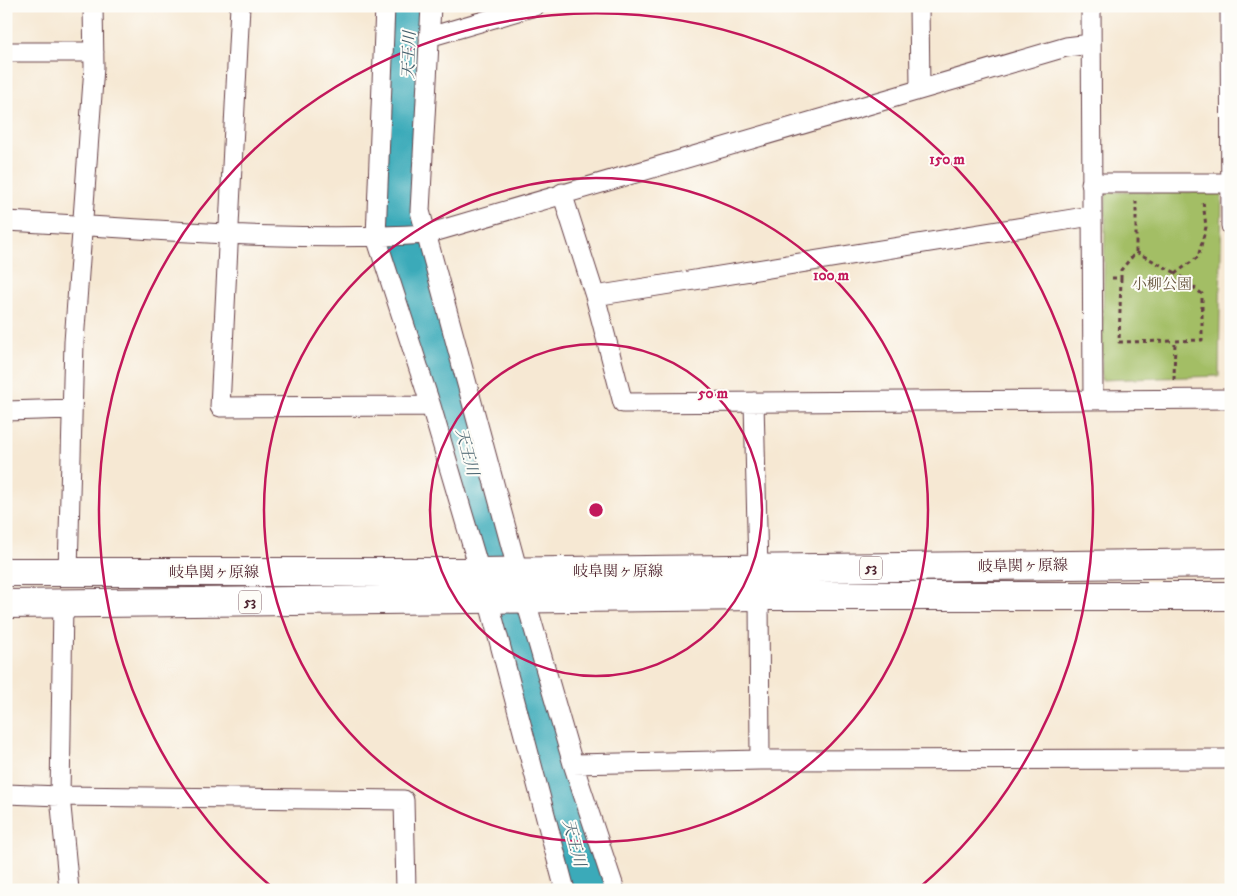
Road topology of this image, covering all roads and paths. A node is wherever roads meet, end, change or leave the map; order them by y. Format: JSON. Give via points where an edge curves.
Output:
{"nodes":[{"id":1,"x":93,"y":6,"type":"edge"},
{"id":2,"x":240,"y":6,"type":"edge"},
{"id":3,"x":386,"y":6,"type":"edge"},
{"id":4,"x":430,"y":6,"type":"edge"},
{"id":5,"x":535,"y":6,"type":"edge"},
{"id":6,"x":919,"y":6,"type":"edge"},
{"id":7,"x":1090,"y":6,"type":"edge"},
{"id":8,"x":1230,"y":6,"type":"edge"},
{"id":9,"x":429,"y":37,"type":"junction"},
{"id":10,"x":1091,"y":44,"type":"junction"},
{"id":11,"x":6,"y":52,"type":"edge"},
{"id":12,"x":94,"y":52,"type":"junction"},
{"id":13,"x":920,"y":88,"type":"junction"},
{"id":14,"x":1091,"y":183,"type":"junction"},
{"id":15,"x":1229,"y":183,"type":"junction"},
{"id":16,"x":562,"y":193,"type":"junction"},
{"id":17,"x":1136,"y":196,"type":"dead end"},
{"id":18,"x":1203,"y":199,"type":"dead end"},
{"id":19,"x":1091,"y":216,"type":"junction"},
{"id":20,"x":6,"y":221,"type":"edge"},
{"id":21,"x":82,"y":225,"type":"junction"},
{"id":22,"x":1231,"y":226,"type":"edge"},
{"id":23,"x":229,"y":233,"type":"junction"},
{"id":24,"x":427,"y":234,"type":"junction"},
{"id":25,"x":376,"y":237,"type":"junction"},
{"id":26,"x":1136,"y":252,"type":"junction"},
{"id":27,"x":1176,"y":272,"type":"junction"},
{"id":28,"x":1093,"y":277,"type":"junction"},
{"id":29,"x":1121,"y":278,"type":"junction"},
{"id":30,"x":595,"y":296,"type":"junction"},
{"id":31,"x":1175,"y":341,"type":"junction"},
{"id":32,"x":1173,"y":398,"type":"junction"},
{"id":33,"x":1093,"y":399,"type":"junction"},
{"id":34,"x":1231,"y":399,"type":"edge"},
{"id":35,"x":754,"y":402,"type":"junction"},
{"id":36,"x":431,"y":406,"type":"junction"},
{"id":37,"x":72,"y":409,"type":"junction"},
{"id":38,"x":6,"y":411,"type":"edge"},
{"id":39,"x":1231,"y":562,"type":"edge"},
{"id":40,"x":6,"y":572,"type":"edge"},
{"id":41,"x":68,"y":572,"type":"junction"},
{"id":42,"x":482,"y":572,"type":"junction"},
{"id":43,"x":758,"y":583,"type":"junction"},
{"id":44,"x":509,"y":589,"type":"junction"},
{"id":45,"x":1231,"y":596,"type":"edge"},
{"id":46,"x":6,"y":604,"type":"edge"},
{"id":47,"x":63,"y":604,"type":"junction"},
{"id":48,"x":1231,"y":759,"type":"edge"},
{"id":49,"x":760,"y":760,"type":"junction"},
{"id":50,"x":573,"y":764,"type":"junction"},
{"id":51,"x":6,"y":794,"type":"edge"},
{"id":52,"x":60,"y":796,"type":"junction"},
{"id":53,"x":69,"y":890,"type":"edge"},
{"id":54,"x":406,"y":890,"type":"edge"},
{"id":55,"x":565,"y":890,"type":"edge"},
{"id":56,"x":615,"y":890,"type":"edge"}],
"edges":[{"from":1,"to":12,"type":"street"},
{"from":2,"to":23,"type":"street"},
{"from":3,"to":25,"type":"street"},
{"from":4,"to":9,"type":"street"},
{"from":5,"to":9,"type":"street"},
{"from":6,"to":13,"type":"street"},
{"from":7,"to":10,"type":"street"},
{"from":8,"to":15,"type":"street"},
{"from":9,"to":24,"type":"street","via":[[420,212]]},
{"from":10,"to":13,"type":"street","via":[[1066,47]]},
{"from":10,"to":14,"type":"street"},
{"from":11,"to":12,"type":"street"},
{"from":12,"to":21,"type":"street"},
{"from":13,"to":16,"type":"street"},
{"from":14,"to":15,"type":"street"},
{"from":14,"to":19,"type":"street"},
{"from":15,"to":22,"type":"street"},
{"from":16,"to":24,"type":"street"},
{"from":16,"to":30,"type":"street"},
{"from":17,"to":26,"type":"path"},
{"from":18,"to":27,"type":"path","via":[[1206,227],[1198,258]]},
{"from":19,"to":28,"type":"street"},
{"from":19,"to":30,"type":"street"},
{"from":20,"to":21,"type":"street"},
{"from":21,"to":23,"type":"street"},
{"from":21,"to":37,"type":"street"},
{"from":23,"to":25,"type":"street"},
{"from":23,"to":36,"type":"street","via":[[220,407]]},
{"from":24,"to":25,"type":"street"},
{"from":24,"to":44,"type":"street"},
{"from":25,"to":36,"type":"street"},
{"from":26,"to":27,"type":"path"},
{"from":26,"to":29,"type":"path","via":[[1121,270]]},
{"from":27,"to":31,"type":"path","via":[[1202,294],[1202,340]]},
{"from":28,"to":29,"type":"path"},
{"from":28,"to":33,"type":"street"},
{"from":29,"to":31,"type":"path","via":[[1119,342]]},
{"from":30,"to":35,"type":"street","via":[[623,403]]},
{"from":31,"to":32,"type":"path"},
{"from":32,"to":33,"type":"street"},
{"from":32,"to":34,"type":"street"},
{"from":33,"to":35,"type":"street"},
{"from":35,"to":43,"type":"street"},
{"from":36,"to":42,"type":"street"},
{"from":37,"to":38,"type":"street"},
{"from":37,"to":41,"type":"street"},
{"from":39,"to":43,"type":"main road","name":"岐阜関ヶ原線","number":"53"},
{"from":40,"to":41,"type":"main road","name":"岐阜関ヶ原線","number":"53"},
{"from":41,"to":42,"type":"main road","name":"岐阜関ヶ原線","number":"53"},
{"from":42,"to":44,"type":"main road","name":"岐阜関ヶ原線","number":"53"},
{"from":43,"to":44,"type":"main road","name":"岐阜関ヶ原線","number":"53"},
{"from":43,"to":45,"type":"main road","name":"岐阜関ヶ原線","number":"53"},
{"from":43,"to":49,"type":"street"},
{"from":44,"to":47,"type":"main road","name":"岐阜関ヶ原線","number":"53"},
{"from":44,"to":50,"type":"street"},
{"from":44,"to":55,"type":"street"},
{"from":46,"to":47,"type":"main road","name":"岐阜関ヶ原線","number":"53"},
{"from":47,"to":52,"type":"street"},
{"from":48,"to":49,"type":"street"},
{"from":49,"to":50,"type":"street"},
{"from":50,"to":56,"type":"street"},
{"from":51,"to":52,"type":"street"},
{"from":52,"to":53,"type":"street"},
{"from":52,"to":54,"type":"street","via":[[404,800]]}]}
